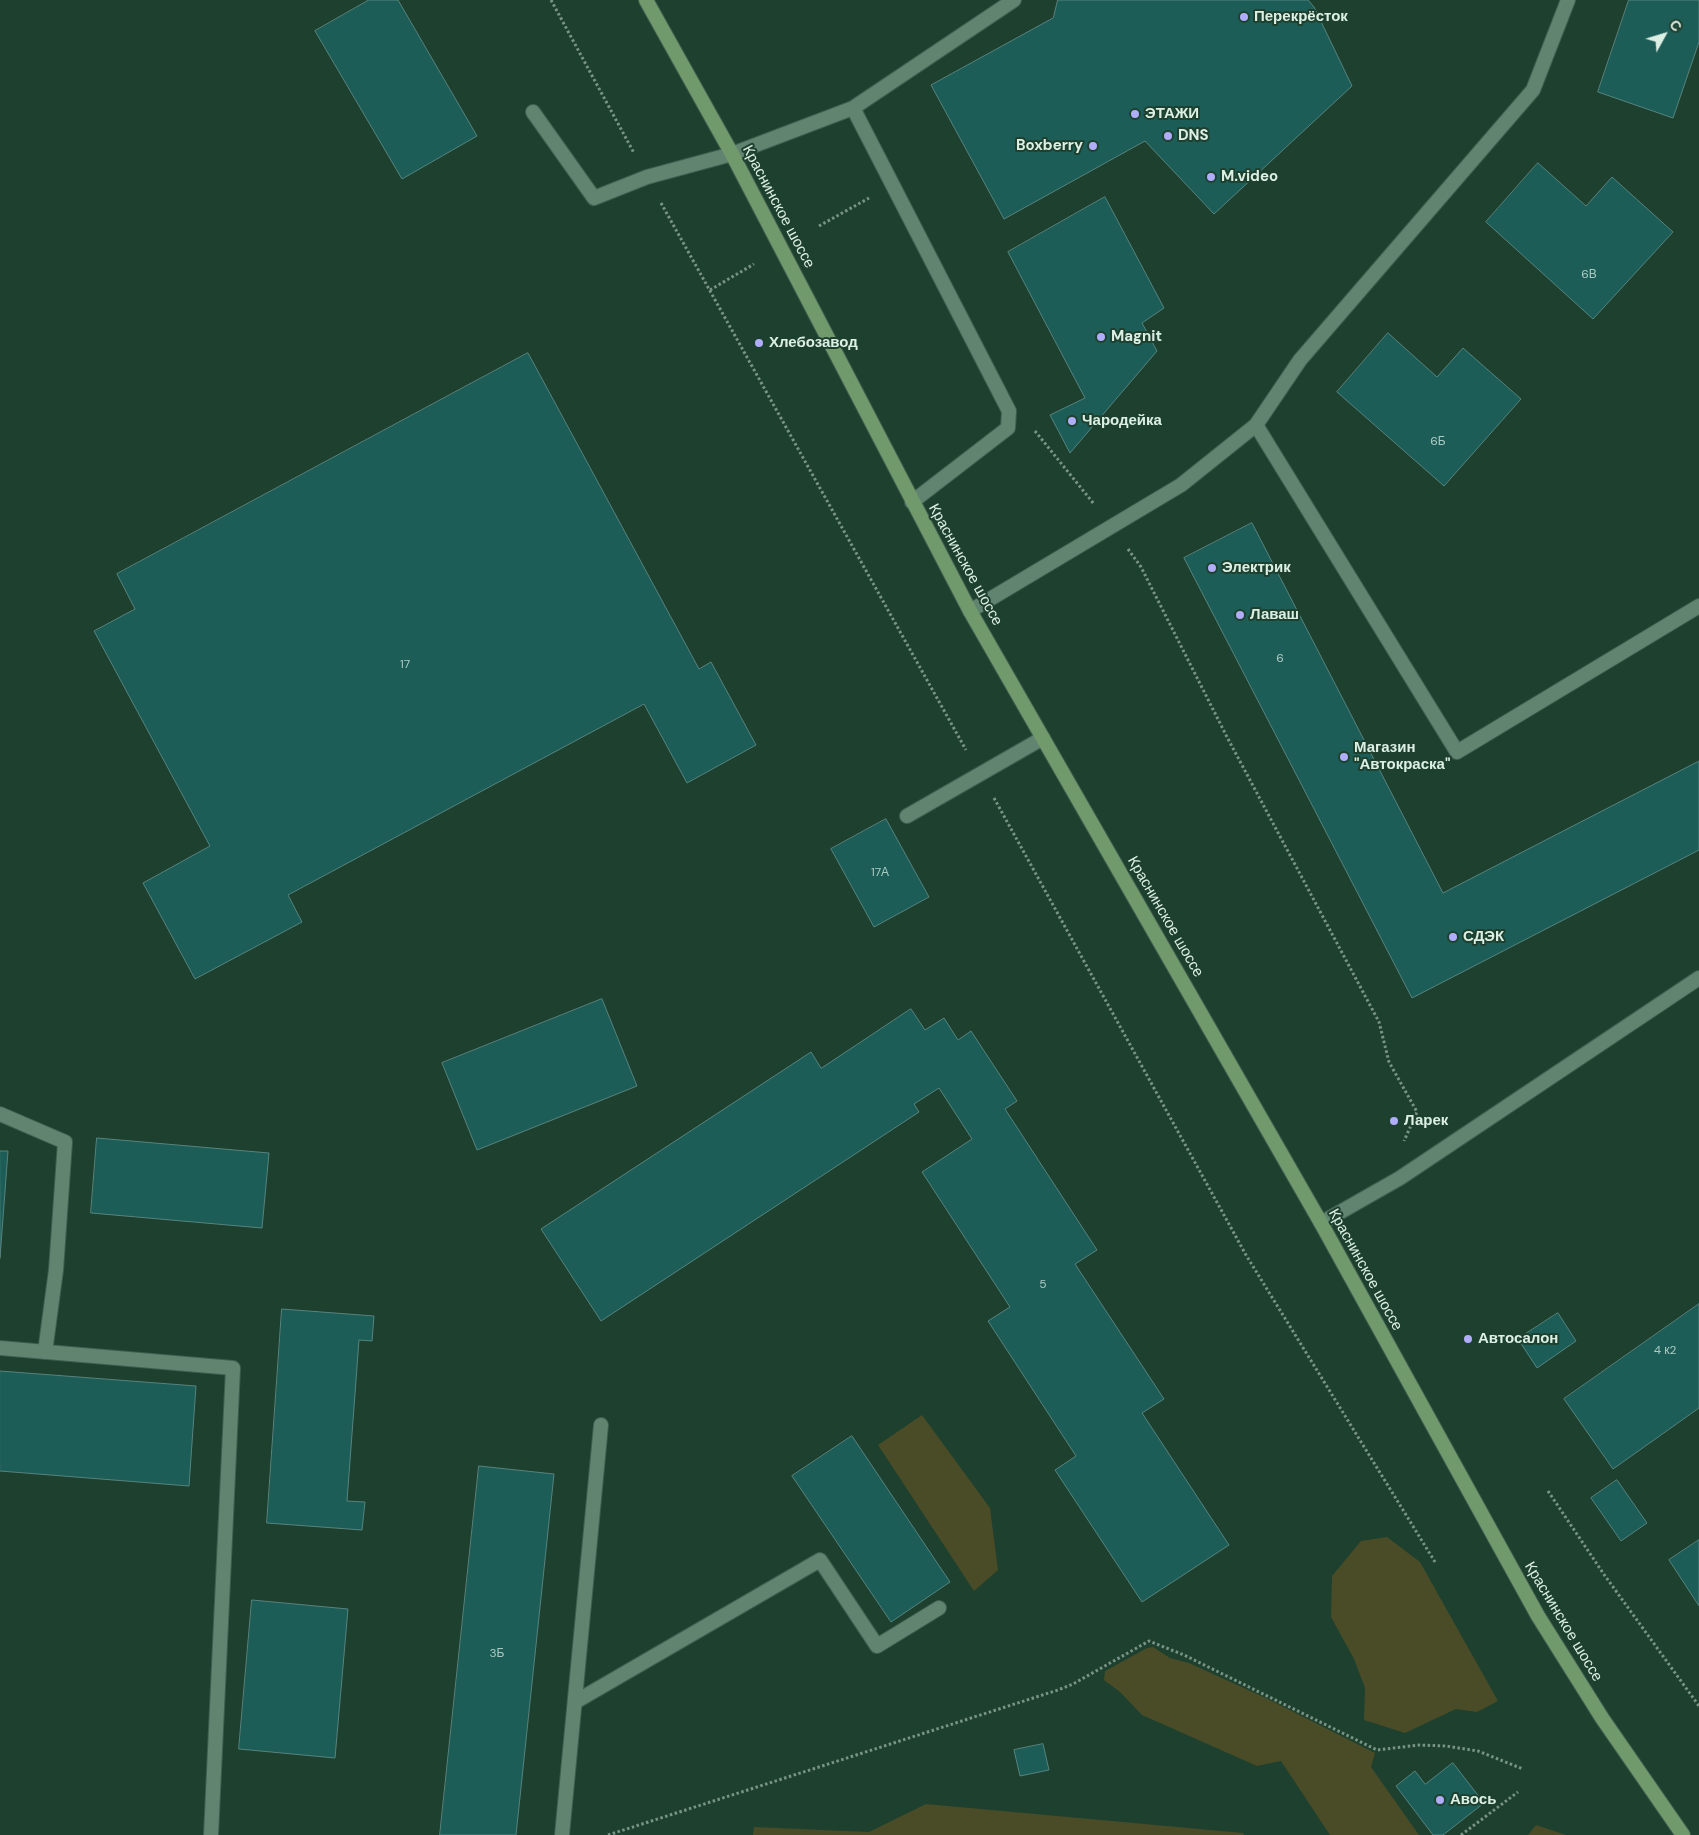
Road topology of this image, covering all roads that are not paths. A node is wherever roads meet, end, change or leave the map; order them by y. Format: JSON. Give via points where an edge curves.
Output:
{"nodes":[{"id":1,"x":646,"y":0,"type":"edge"},
{"id":2,"x":1014,"y":0,"type":"edge"},
{"id":3,"x":1568,"y":0,"type":"edge"},
{"id":4,"x":853,"y":108,"type":"junction"},
{"id":5,"x":533,"y":112,"type":"dead end"},
{"id":6,"x":732,"y":154,"type":"junction"},
{"id":7,"x":1256,"y":425,"type":"junction"},
{"id":8,"x":912,"y":502,"type":"junction"},
{"id":9,"x":1699,"y":606,"type":"edge"},
{"id":10,"x":970,"y":611,"type":"junction"},
{"id":11,"x":1043,"y":738,"type":"junction"},
{"id":12,"x":906,"y":816,"type":"dead end"},
{"id":13,"x":1699,"y":978,"type":"edge"},
{"id":14,"x":0,"y":1114,"type":"edge"},
{"id":15,"x":1321,"y":1223,"type":"junction"},
{"id":16,"x":0,"y":1348,"type":"edge"},
{"id":17,"x":45,"y":1352,"type":"junction"},
{"id":18,"x":601,"y":1425,"type":"dead end"},
{"id":19,"x":939,"y":1608,"type":"dead end"},
{"id":20,"x":575,"y":1702,"type":"junction"},
{"id":21,"x":211,"y":1835,"type":"edge"},
{"id":22,"x":562,"y":1835,"type":"edge"},
{"id":23,"x":1683,"y":1835,"type":"edge"}],
"edges":[{"from":1,"to":6,"type":"main road","name":"Краснинское шоссе"},
{"from":2,"to":4,"type":"street"},
{"from":3,"to":7,"type":"street","via":[[1533,90],[1300,360]]},
{"from":4,"to":6,"type":"street"},
{"from":4,"to":8,"type":"street","via":[[1010,411],[1008,428]]},
{"from":5,"to":6,"type":"street","via":[[594,198],[647,176]]},
{"from":6,"to":8,"type":"main road","name":"Краснинское шоссе"},
{"from":7,"to":9,"type":"street","via":[[1458,752]]},
{"from":7,"to":10,"type":"street","via":[[1182,485]]},
{"from":8,"to":10,"type":"main road","name":"Краснинское шоссе"},
{"from":10,"to":11,"type":"main road","name":"Краснинское шоссе"},
{"from":11,"to":12,"type":"street"},
{"from":11,"to":15,"type":"main road","name":"Краснинское шоссе"},
{"from":13,"to":15,"type":"street","via":[[1400,1178]]},
{"from":14,"to":17,"type":"street","via":[[64,1142],[56,1270]]},
{"from":15,"to":23,"type":"main road","name":"Краснинское шоссе","via":[[1538,1616],[1602,1718]]},
{"from":16,"to":17,"type":"street"},
{"from":17,"to":21,"type":"street","via":[[233,1368]]},
{"from":18,"to":20,"type":"street"},
{"from":19,"to":20,"type":"street","via":[[877,1646],[820,1560]]},
{"from":20,"to":22,"type":"street"}]}
